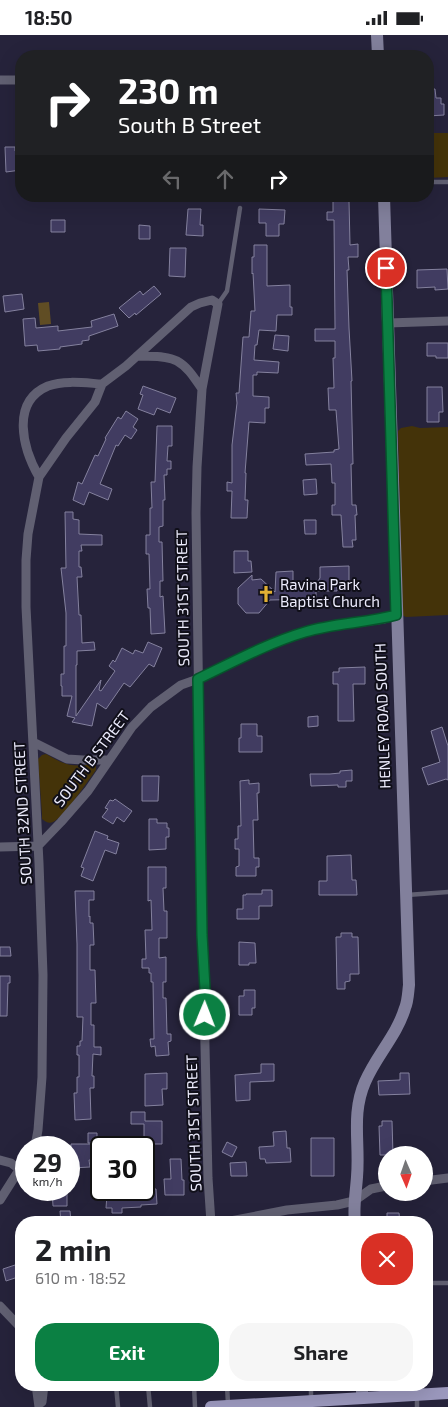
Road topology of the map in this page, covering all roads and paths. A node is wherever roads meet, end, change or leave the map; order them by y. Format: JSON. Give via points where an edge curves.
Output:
{"nodes":[{"id":1,"x":377,"y":35,"type":"edge"},
{"id":2,"x":378,"y":50,"type":"edge"},
{"id":3,"x":0,"y":80,"type":"edge"},
{"id":4,"x":15,"y":80,"type":"edge"},
{"id":5,"x":434,"y":182,"type":"edge"},
{"id":6,"x":448,"y":182,"type":"edge"},
{"id":7,"x":384,"y":202,"type":"edge"},
{"id":8,"x":240,"y":208,"type":"dead end"},
{"id":9,"x":218,"y":304,"type":"junction"},
{"id":10,"x":448,"y":321,"type":"edge"},
{"id":11,"x":388,"y":323,"type":"junction"},
{"id":12,"x":137,"y":356,"type":"junction"},
{"id":13,"x":102,"y":384,"type":"junction"},
{"id":14,"x":202,"y":389,"type":"junction"},
{"id":15,"x":40,"y":477,"type":"junction"},
{"id":16,"x":396,"y":615,"type":"junction"},
{"id":17,"x":198,"y":679,"type":"junction"},
{"id":18,"x":33,"y":742,"type":"junction"},
{"id":19,"x":108,"y":760,"type":"junction"},
{"id":20,"x":38,"y":846,"type":"junction"},
{"id":21,"x":0,"y":847,"type":"edge"},
{"id":22,"x":448,"y":892,"type":"edge"},
{"id":23,"x":406,"y":895,"type":"junction"},
{"id":24,"x":37,"y":1136,"type":"edge"},
{"id":25,"x":0,"y":1160,"type":"edge"},
{"id":26,"x":15,"y":1166,"type":"edge"},
{"id":27,"x":15,"y":1177,"type":"edge"},
{"id":28,"x":448,"y":1178,"type":"edge"},
{"id":29,"x":433,"y":1180,"type":"edge"},
{"id":30,"x":378,"y":1188,"type":"edge"},
{"id":31,"x":0,"y":1200,"type":"edge"},
{"id":32,"x":354,"y":1201,"type":"junction"},
{"id":33,"x":211,"y":1216,"type":"edge"},
{"id":34,"x":256,"y":1216,"type":"edge"},
{"id":35,"x":355,"y":1216,"type":"edge"},
{"id":36,"x":433,"y":1283,"type":"edge"},
{"id":37,"x":448,"y":1283,"type":"edge"},
{"id":38,"x":0,"y":1306,"type":"edge"},
{"id":39,"x":15,"y":1321,"type":"edge"},
{"id":40,"x":37,"y":1391,"type":"edge"},
{"id":41,"x":43,"y":1391,"type":"edge"},
{"id":42,"x":117,"y":1391,"type":"edge"},
{"id":43,"x":148,"y":1391,"type":"edge"},
{"id":44,"x":194,"y":1391,"type":"edge"},
{"id":45,"x":226,"y":1391,"type":"edge"},
{"id":46,"x":448,"y":1393,"type":"edge"},
{"id":47,"x":420,"y":1395,"type":"edge"},
{"id":48,"x":309,"y":1403,"type":"edge"},
{"id":49,"x":362,"y":1403,"type":"edge"},
{"id":50,"x":277,"y":1405,"type":"edge"},
{"id":51,"x":223,"y":1406,"type":"edge"},
{"id":52,"x":40,"y":1407,"type":"edge"},
{"id":53,"x":118,"y":1407,"type":"edge"},
{"id":54,"x":150,"y":1407,"type":"edge"},
{"id":55,"x":195,"y":1407,"type":"edge"},
{"id":56,"x":211,"y":1407,"type":"edge"}],
"edges":[{"from":1,"to":2,"type":"street"},
{"from":3,"to":4,"type":"street"},
{"from":5,"to":6,"type":"lane"},
{"from":7,"to":11,"type":"street","name":"HENLEY ROAD SOUTH"},
{"from":8,"to":9,"type":"lane","via":[[227,291]]},
{"from":9,"to":12,"type":"street","name":"SOUTH 32ND STREET","via":[[208,301],[191,307]]},
{"from":9,"to":14,"type":"street","name":"SOUTH 31ST STREET"},
{"from":10,"to":11,"type":"street"},
{"from":11,"to":16,"type":"street","name":"HENLEY ROAD SOUTH"},
{"from":12,"to":13,"type":"street","name":"SOUTH 32ND STREET"},
{"from":12,"to":14,"type":"street","via":[[177,361]]},
{"from":13,"to":15,"type":"street","name":"SOUTH 32ND STREET","via":[[95,402]]},
{"from":13,"to":15,"type":"street","via":[[54,385],[32,398],[25,408],[24,431],[31,459]]},
{"from":14,"to":17,"type":"street","name":"SOUTH 31ST STREET","via":[[196,513]]},
{"from":15,"to":18,"type":"street","name":"SOUTH 32ND STREET","via":[[26,540]]},
{"from":16,"to":17,"type":"street","name":"SOUTH B STREET","via":[[304,632],[264,647]]},
{"from":16,"to":23,"type":"street","name":"HENLEY ROAD SOUTH"},
{"from":17,"to":19,"type":"street","name":"SOUTH B STREET","via":[[181,685],[151,707]]},
{"from":17,"to":33,"type":"street","name":"SOUTH 31ST STREET"},
{"from":18,"to":19,"type":"street","via":[[68,759]]},
{"from":18,"to":20,"type":"street","name":"SOUTH 32ND STREET"},
{"from":19,"to":20,"type":"street","name":"SOUTH B STREET","via":[[88,791]]},
{"from":20,"to":21,"type":"street"},
{"from":20,"to":24,"type":"street","name":"SOUTH 32ND STREET","via":[[43,975]]},
{"from":22,"to":23,"type":"lane"},
{"from":23,"to":32,"type":"street","name":"HENLEY ROAD SOUTH","via":[[407,1001],[359,1097]]},
{"from":25,"to":26,"type":"street"},
{"from":27,"to":31,"type":"street"},
{"from":28,"to":29,"type":"street"},
{"from":30,"to":32,"type":"street"},
{"from":32,"to":34,"type":"street"},
{"from":32,"to":35,"type":"street","name":"HENLEY ROAD SOUTH"},
{"from":36,"to":37,"type":"lane"},
{"from":38,"to":39,"type":"street"},
{"from":40,"to":52,"type":"street"},
{"from":41,"to":52,"type":"street"},
{"from":42,"to":53,"type":"lane"},
{"from":43,"to":54,"type":"lane"},
{"from":44,"to":55,"type":"lane"},
{"from":45,"to":51,"type":"lane"},
{"from":46,"to":47,"type":"main road"},
{"from":47,"to":49,"type":"main road"},
{"from":48,"to":49,"type":"main road"},
{"from":48,"to":50,"type":"main road"},
{"from":50,"to":51,"type":"main road"},
{"from":51,"to":56,"type":"main road"}]}
